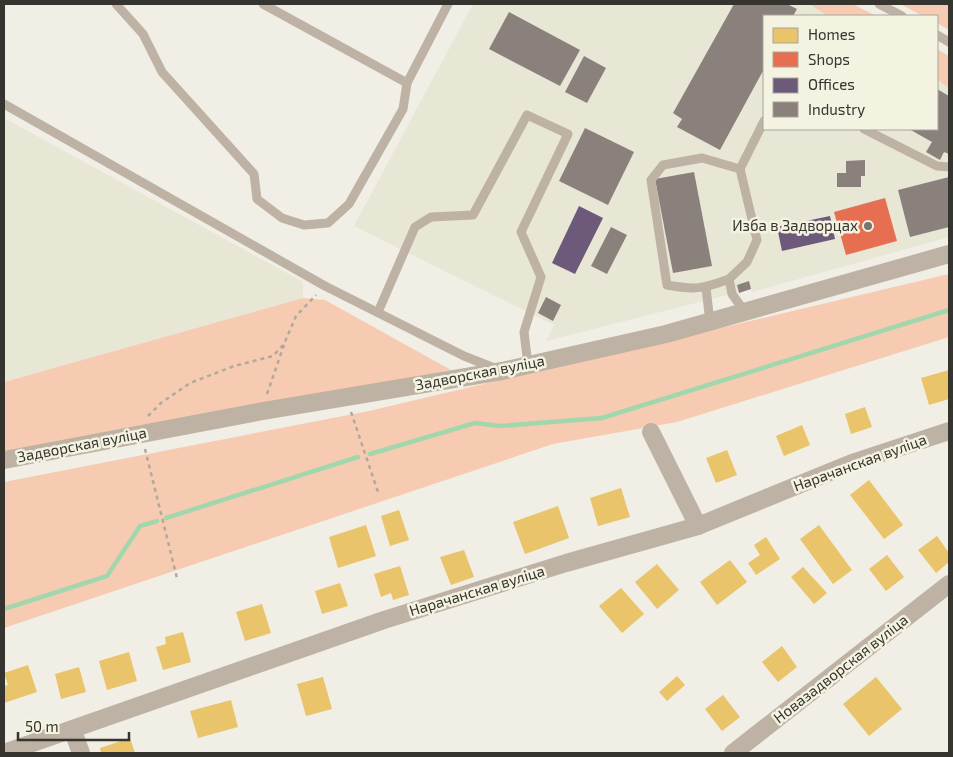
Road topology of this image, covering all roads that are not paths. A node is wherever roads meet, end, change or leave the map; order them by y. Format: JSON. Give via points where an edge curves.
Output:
{"nodes":[{"id":1,"x":116,"y":4,"type":"edge"},
{"id":2,"x":263,"y":4,"type":"edge"},
{"id":3,"x":448,"y":4,"type":"edge"},
{"id":4,"x":879,"y":4,"type":"edge"},
{"id":5,"x":900,"y":15,"type":"edge"},
{"id":6,"x":938,"y":36,"type":"edge"},
{"id":7,"x":949,"y":42,"type":"edge"},
{"id":8,"x":407,"y":83,"type":"junction"},
{"id":9,"x":4,"y":104,"type":"edge"},
{"id":10,"x":763,"y":124,"type":"edge"},
{"id":11,"x":866,"y":130,"type":"edge"},
{"id":12,"x":949,"y":167,"type":"edge"},
{"id":13,"x":740,"y":169,"type":"junction"},
{"id":14,"x":949,"y":254,"type":"edge"},
{"id":15,"x":729,"y":279,"type":"junction"},
{"id":16,"x":706,"y":288,"type":"junction"},
{"id":17,"x":378,"y":312,"type":"junction"},
{"id":18,"x":745,"y":312,"type":"junction"},
{"id":19,"x":710,"y":322,"type":"junction"},
{"id":20,"x":528,"y":365,"type":"junction"},
{"id":21,"x":502,"y":371,"type":"junction"},
{"id":22,"x":949,"y":431,"type":"edge"},
{"id":23,"x":651,"y":432,"type":"dead end"},
{"id":24,"x":4,"y":460,"type":"edge"},
{"id":25,"x":698,"y":526,"type":"junction"},
{"id":26,"x":949,"y":584,"type":"edge"},
{"id":27,"x":73,"y":731,"type":"junction"},
{"id":28,"x":4,"y":753,"type":"edge"},
{"id":29,"x":81,"y":753,"type":"edge"},
{"id":30,"x":733,"y":753,"type":"edge"}],
"edges":[{"from":1,"to":8,"type":"lane","via":[[144,34],[162,72],[254,174],[257,199],[282,218],[304,225],[328,223],[350,204],[403,109]]},
{"from":2,"to":8,"type":"lane"},
{"from":3,"to":8,"type":"lane"},
{"from":4,"to":5,"type":"lane"},
{"from":6,"to":7,"type":"lane"},
{"from":9,"to":17,"type":"lane","via":[[325,286]]},
{"from":10,"to":13,"type":"lane"},
{"from":11,"to":12,"type":"lane","via":[[937,166]]},
{"from":13,"to":15,"type":"lane","via":[[757,240],[747,262]]},
{"from":13,"to":16,"type":"lane","via":[[702,158],[663,164],[651,180],[667,285],[693,290]]},
{"from":14,"to":18,"type":"street","name":"Задворская вуліца"},
{"from":15,"to":16,"type":"lane"},
{"from":15,"to":18,"type":"lane","via":[[732,294]]},
{"from":16,"to":19,"type":"lane"},
{"from":17,"to":20,"type":"lane","via":[[415,226],[431,217],[473,214],[527,115],[568,134],[521,232],[542,277],[524,332]]},
{"from":17,"to":21,"type":"lane","via":[[464,356]]},
{"from":18,"to":19,"type":"street","name":"Задворская вуліца"},
{"from":19,"to":20,"type":"street","name":"Задворская вуліца"},
{"from":20,"to":21,"type":"street","name":"Задворская вуліца"},
{"from":21,"to":24,"type":"street","name":"Задворская вуліца","via":[[264,410]]},
{"from":22,"to":25,"type":"street","name":"Нарачанская вуліца","via":[[852,463]]},
{"from":23,"to":25,"type":"street"},
{"from":25,"to":27,"type":"street","name":"Нарачанская вуліца","via":[[384,620]]},
{"from":26,"to":30,"type":"street","name":"Новазадворская вуліца"},
{"from":27,"to":28,"type":"street","name":"Нарачанская вуліца"},
{"from":27,"to":29,"type":"street"}]}
